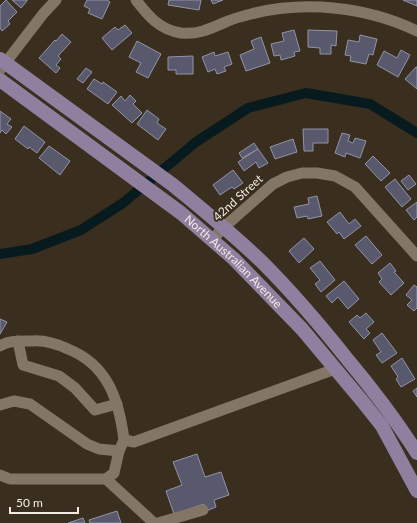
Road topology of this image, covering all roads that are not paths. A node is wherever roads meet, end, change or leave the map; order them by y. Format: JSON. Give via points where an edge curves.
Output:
{"nodes":[{"id":1,"x":56,"y":0,"type":"edge"},
{"id":2,"x":136,"y":0,"type":"edge"},
{"id":3,"x":417,"y":31,"type":"edge"},
{"id":4,"x":2,"y":64,"type":"edge"},
{"id":5,"x":0,"y":80,"type":"edge"},
{"id":6,"x":223,"y":228,"type":"junction"},
{"id":7,"x":212,"y":240,"type":"junction"},
{"id":8,"x":417,"y":256,"type":"edge"},
{"id":9,"x":18,"y":341,"type":"junction"},
{"id":10,"x":0,"y":346,"type":"edge"},
{"id":11,"x":335,"y":369,"type":"junction"},
{"id":12,"x":117,"y":404,"type":"junction"},
{"id":13,"x":0,"y":405,"type":"edge"},
{"id":14,"x":124,"y":440,"type":"junction"},
{"id":15,"x":119,"y":451,"type":"junction"},
{"id":16,"x":417,"y":453,"type":"edge"},
{"id":17,"x":0,"y":475,"type":"edge"},
{"id":18,"x":106,"y":479,"type":"junction"},
{"id":19,"x":417,"y":491,"type":"edge"},
{"id":20,"x":203,"y":510,"type":"dead end"},
{"id":21,"x":154,"y":523,"type":"edge"},
{"id":22,"x":158,"y":523,"type":"edge"}],
"edges":[{"from":1,"to":4,"type":"street"},
{"from":2,"to":3,"type":"street","via":[[156,23],[167,30],[180,33],[201,32],[229,21],[295,6],[337,7],[373,14]]},
{"from":4,"to":6,"type":"main road","name":"North Australian Avenue","via":[[140,160]]},
{"from":5,"to":7,"type":"main road","name":"North Australian Avenue","via":[[128,173]]},
{"from":6,"to":7,"type":"street","name":"42nd Street"},
{"from":6,"to":8,"type":"street","name":"42nd Street","via":[[280,180],[302,173],[327,174],[348,183],[360,192]]},
{"from":6,"to":16,"type":"main road","name":"North Australian Avenue","via":[[262,262],[322,327],[383,403]]},
{"from":7,"to":11,"type":"main road","name":"North Australian Avenue","via":[[298,324]]},
{"from":9,"to":10,"type":"street"},
{"from":9,"to":12,"type":"street","via":[[39,340],[74,351],[91,362],[106,379]]},
{"from":9,"to":12,"type":"street","via":[[23,365],[59,376],[75,388],[95,410]]},
{"from":11,"to":14,"type":"street","via":[[134,442]]},
{"from":11,"to":19,"type":"main road","name":"North Australian Avenue","via":[[382,426]]},
{"from":12,"to":14,"type":"street"},
{"from":13,"to":15,"type":"street","via":[[14,401],[30,404],[88,444],[99,449]]},
{"from":14,"to":15,"type":"street"},
{"from":15,"to":18,"type":"street","via":[[114,472]]},
{"from":17,"to":18,"type":"street","via":[[10,479]]},
{"from":18,"to":21,"type":"street"},
{"from":20,"to":22,"type":"street"}]}
